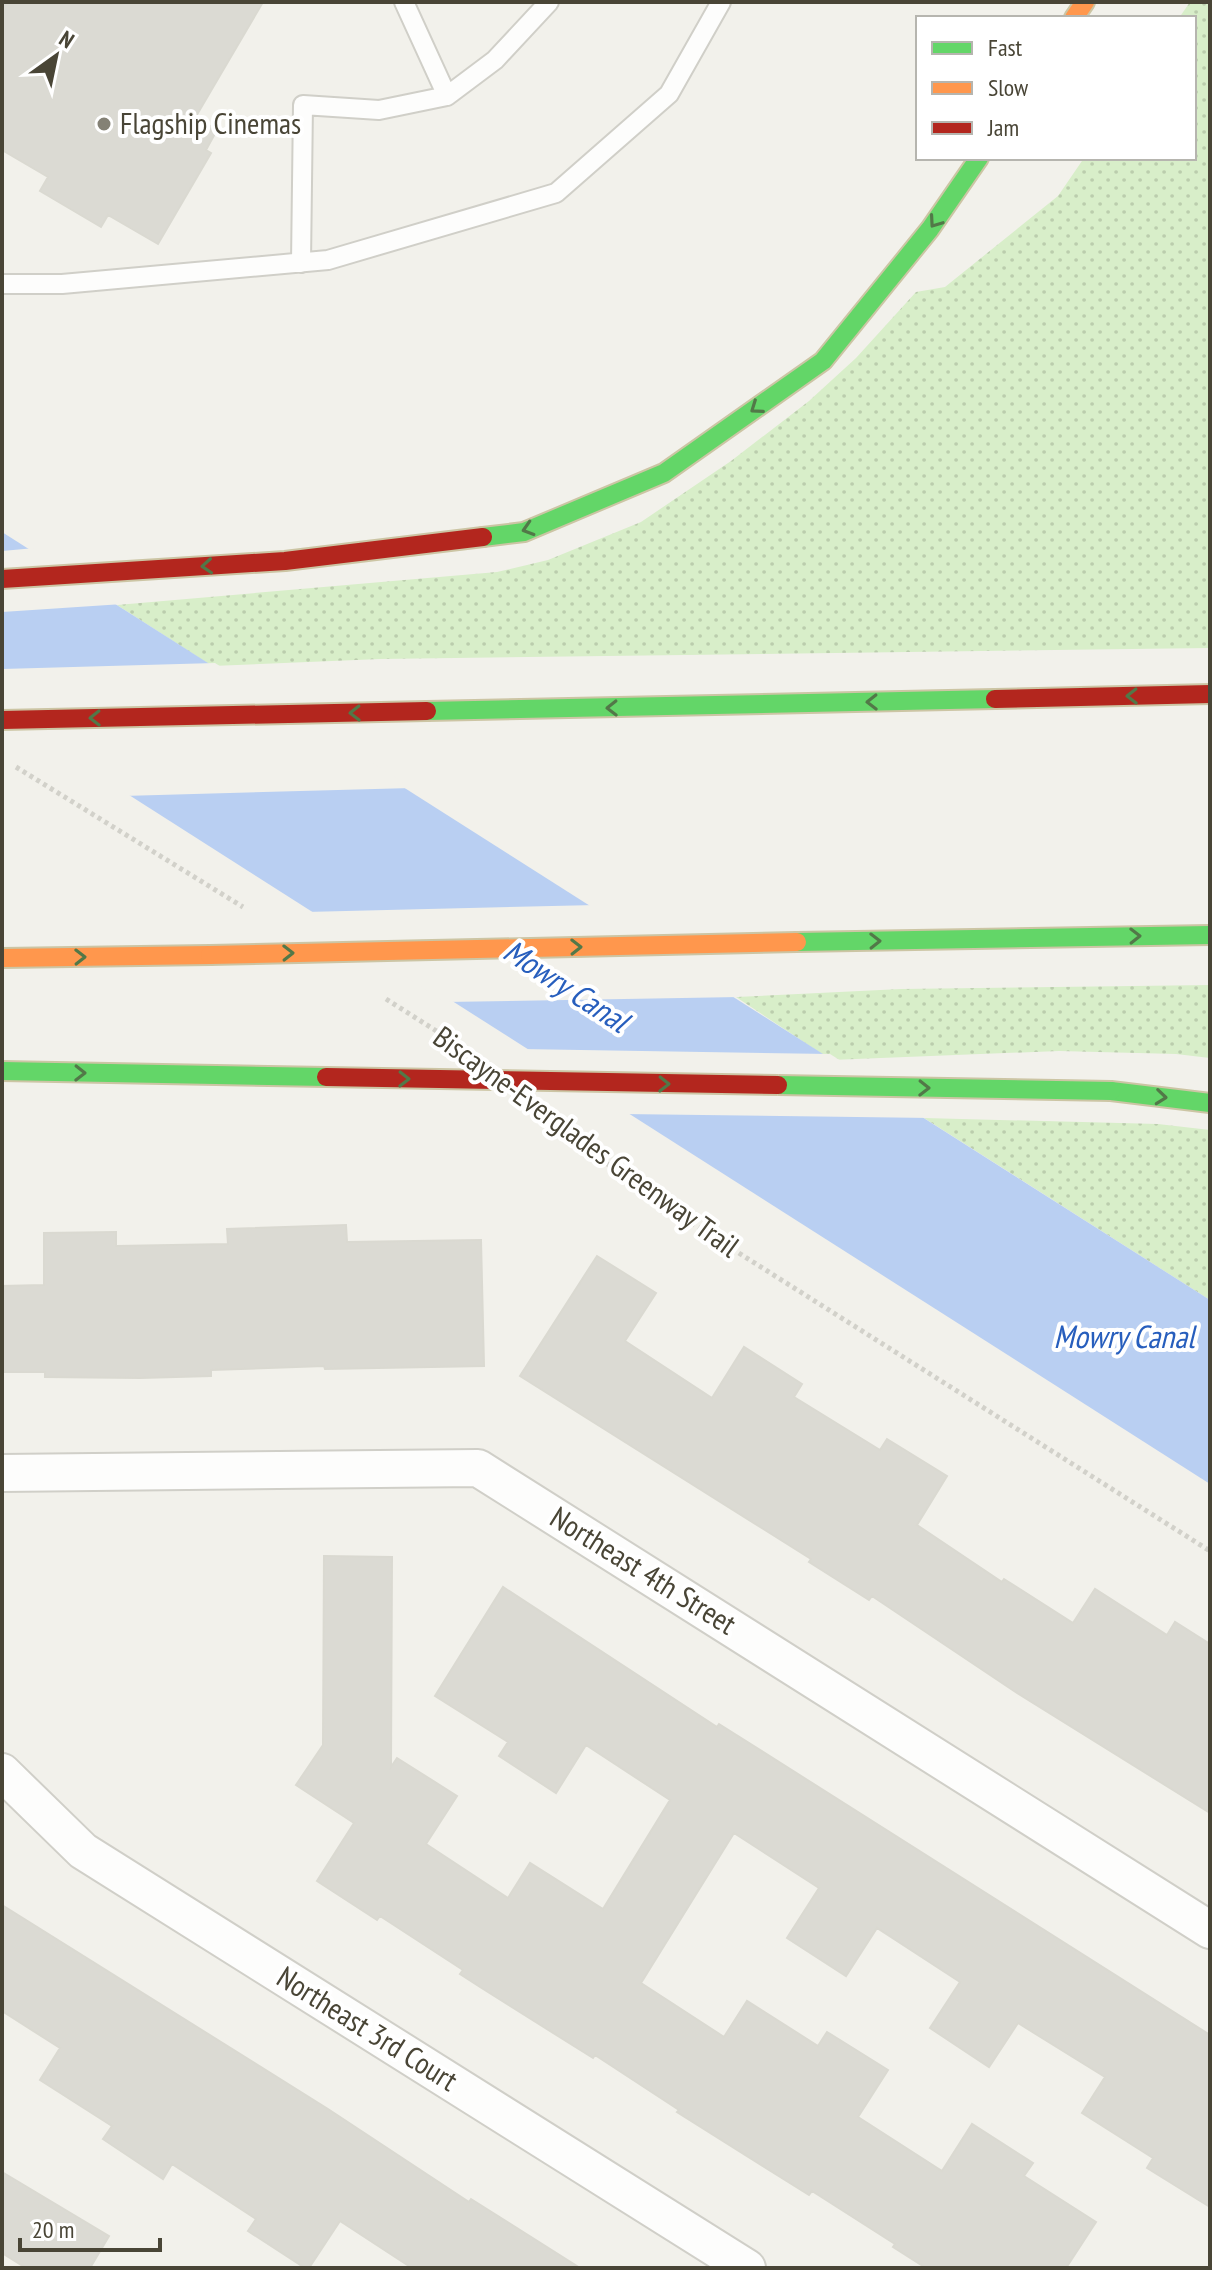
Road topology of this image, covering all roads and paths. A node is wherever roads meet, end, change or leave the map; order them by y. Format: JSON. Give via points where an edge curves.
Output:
{"nodes":[{"id":1,"x":404,"y":2,"type":"edge"},
{"id":2,"x":549,"y":2,"type":"edge"},
{"id":3,"x":712,"y":5,"type":"edge"},
{"id":4,"x":447,"y":96,"type":"junction"},
{"id":5,"x":978,"y":160,"type":"edge"},
{"id":6,"x":301,"y":263,"type":"junction"},
{"id":7,"x":2,"y":284,"type":"edge"},
{"id":8,"x":2,"y":579,"type":"edge"},
{"id":9,"x":1210,"y":694,"type":"edge"},
{"id":10,"x":2,"y":720,"type":"edge"},
{"id":11,"x":15,"y":766,"type":"dead end"},
{"id":12,"x":255,"y":915,"type":"dead end"},
{"id":13,"x":1210,"y":935,"type":"edge"},
{"id":14,"x":2,"y":958,"type":"edge"},
{"id":15,"x":373,"y":991,"type":"dead end"},
{"id":16,"x":439,"y":1033,"type":"dead end"},
{"id":17,"x":2,"y":1071,"type":"edge"},
{"id":18,"x":1210,"y":1103,"type":"edge"},
{"id":19,"x":562,"y":1127,"type":"dead end"},
{"id":20,"x":2,"y":1473,"type":"edge"},
{"id":21,"x":1210,"y":1551,"type":"edge"},
{"id":22,"x":2,"y":1772,"type":"edge"},
{"id":23,"x":1210,"y":1930,"type":"edge"},
{"id":24,"x":747,"y":2268,"type":"edge"}],
"edges":[{"from":1,"to":4,"type":"lane"},
{"from":2,"to":4,"type":"lane","via":[[495,60]]},
{"from":3,"to":6,"type":"lane","via":[[669,94],[556,193],[328,260]]},
{"from":4,"to":6,"type":"lane","via":[[379,110],[303,105]]},
{"from":5,"to":8,"type":"highway","one_way":true,"via":[[930,229],[823,361],[664,473],[524,532],[285,561]]},
{"from":6,"to":7,"type":"lane","via":[[62,284]]},
{"from":9,"to":10,"type":"highway","one_way":true},
{"from":11,"to":12,"type":"path"},
{"from":14,"to":13,"type":"highway","one_way":true,"bridge":true},
{"from":15,"to":16,"type":"path","name":"Biscayne-Everglades Greenway Trail"},
{"from":17,"to":18,"type":"highway","one_way":true,"bridge":true,"via":[[1111,1091]]},
{"from":19,"to":21,"type":"path","name":"Biscayne-Everglades Greenway Trail","via":[[685,1219]]},
{"from":20,"to":23,"type":"street","name":"Northeast 4th Street","via":[[478,1468]]},
{"from":22,"to":24,"type":"street","name":"Northeast 3rd Court","via":[[83,1851]]}]}
